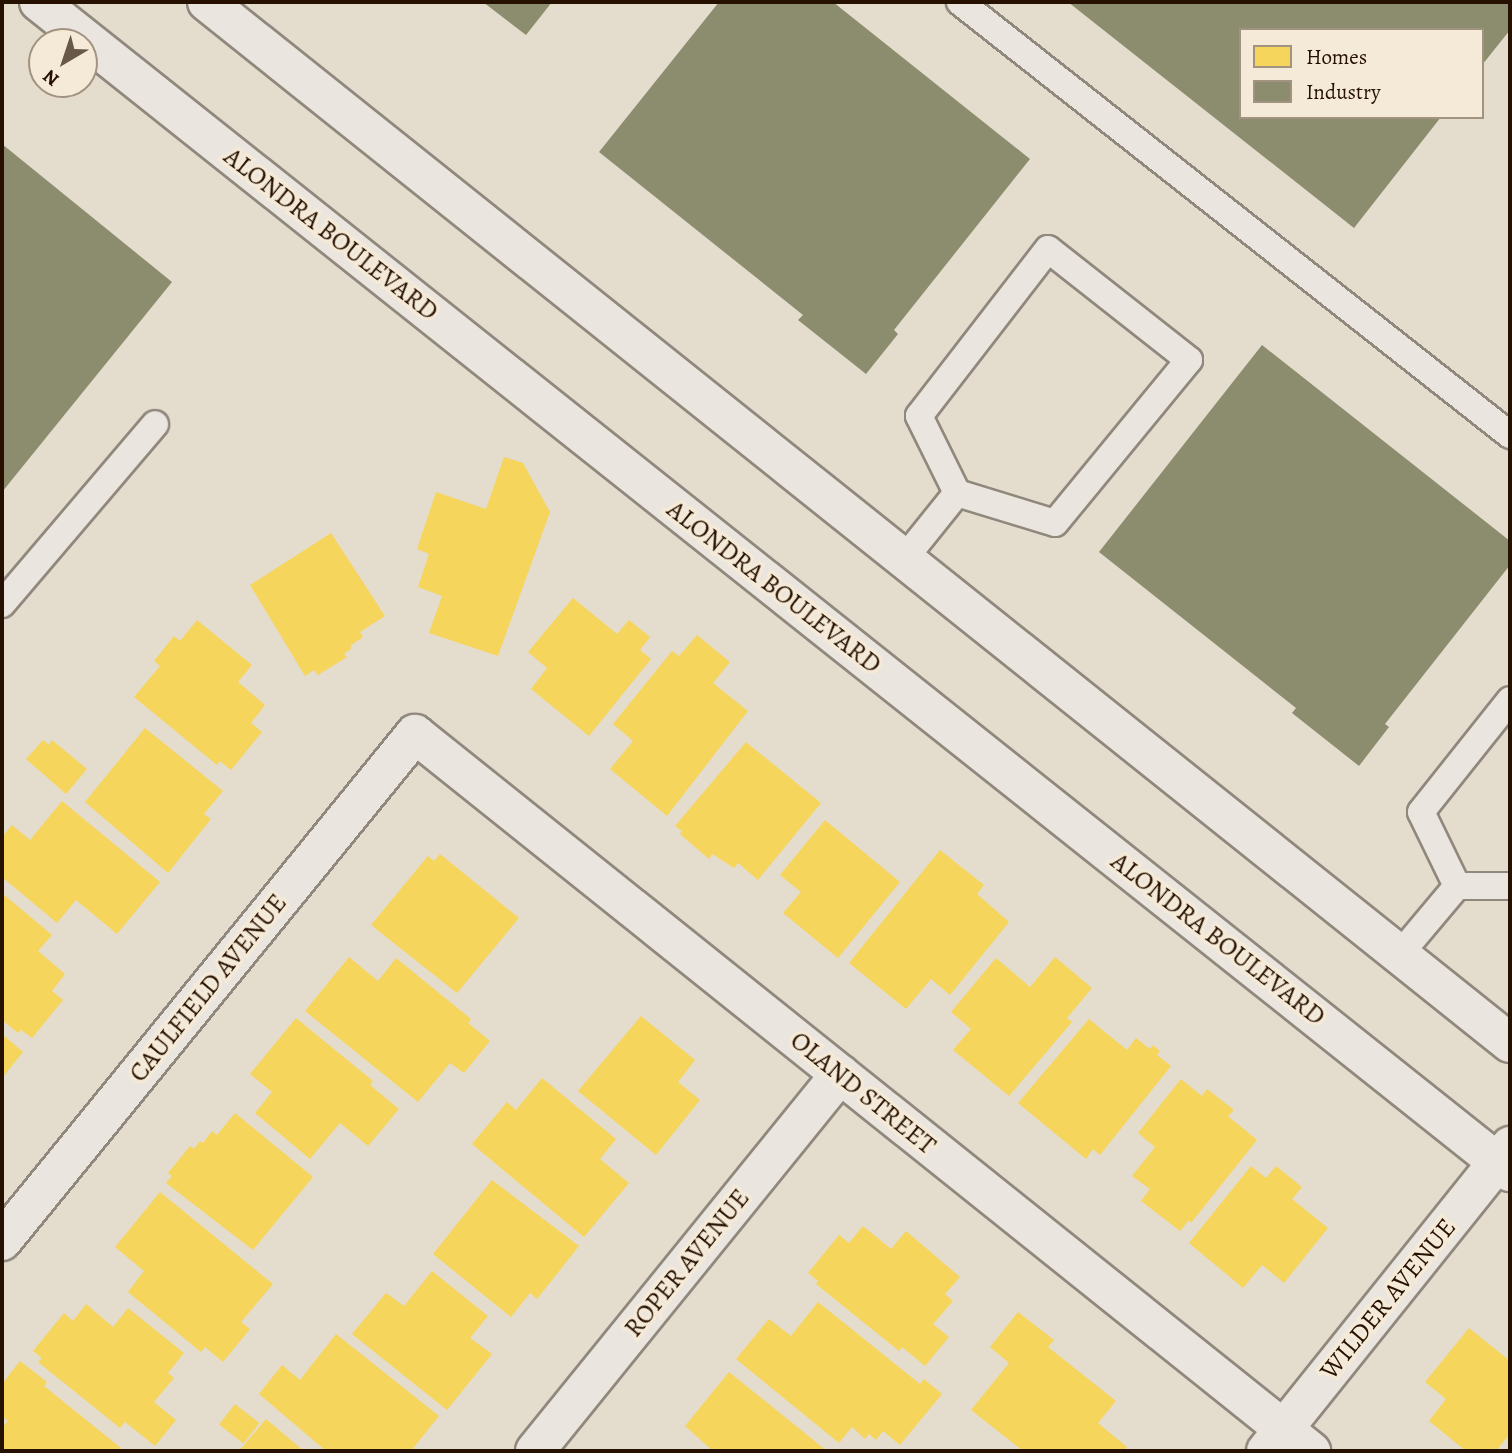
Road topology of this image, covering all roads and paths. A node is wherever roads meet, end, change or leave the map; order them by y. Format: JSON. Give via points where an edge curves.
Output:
{"nodes":[{"id":1,"x":39,"y":2,"type":"edge"},
{"id":2,"x":207,"y":2,"type":"edge"},
{"id":3,"x":960,"y":2,"type":"edge"},
{"id":4,"x":155,"y":424,"type":"dead end"},
{"id":5,"x":1510,"y":435,"type":"edge"},
{"id":6,"x":957,"y":493,"type":"junction"},
{"id":7,"x":904,"y":559,"type":"junction"},
{"id":8,"x":2,"y":604,"type":"edge"},
{"id":9,"x":1510,"y":701,"type":"edge"},
{"id":10,"x":415,"y":734,"type":"joint"},
{"id":11,"x":1457,"y":886,"type":"junction"},
{"id":12,"x":1510,"y":886,"type":"edge"},
{"id":13,"x":1400,"y":954,"type":"junction"},
{"id":14,"x":1510,"y":1043,"type":"edge"},
{"id":15,"x":840,"y":1074,"type":"junction"},
{"id":16,"x":1506,"y":1160,"type":"edge"},
{"id":17,"x":2,"y":1241,"type":"edge"},
{"id":18,"x":1287,"y":1444,"type":"edge"},
{"id":19,"x":535,"y":1451,"type":"edge"}],
"edges":[{"from":1,"to":16,"type":"main road","name":"ALONDRA BOULEVARD"},
{"from":2,"to":7,"type":"main road"},
{"from":3,"to":5,"type":"lane"},
{"from":4,"to":8,"type":"lane"},
{"from":6,"to":6,"type":"lane","via":[[1055,523],[1189,360],[1048,249],[919,416]]},
{"from":6,"to":7,"type":"lane"},
{"from":7,"to":13,"type":"main road"},
{"from":9,"to":11,"type":"lane","via":[[1421,812]]},
{"from":10,"to":15,"type":"main road","name":"OLAND STREET"},
{"from":10,"to":17,"type":"main road","name":"CAULFIELD AVENUE"},
{"from":11,"to":12,"type":"lane"},
{"from":11,"to":13,"type":"lane"},
{"from":13,"to":14,"type":"main road"},
{"from":15,"to":18,"type":"main road","name":"OLAND STREET"},
{"from":15,"to":19,"type":"main road","name":"ROPER AVENUE"},
{"from":16,"to":18,"type":"main road","name":"WILDER AVENUE"}]}
